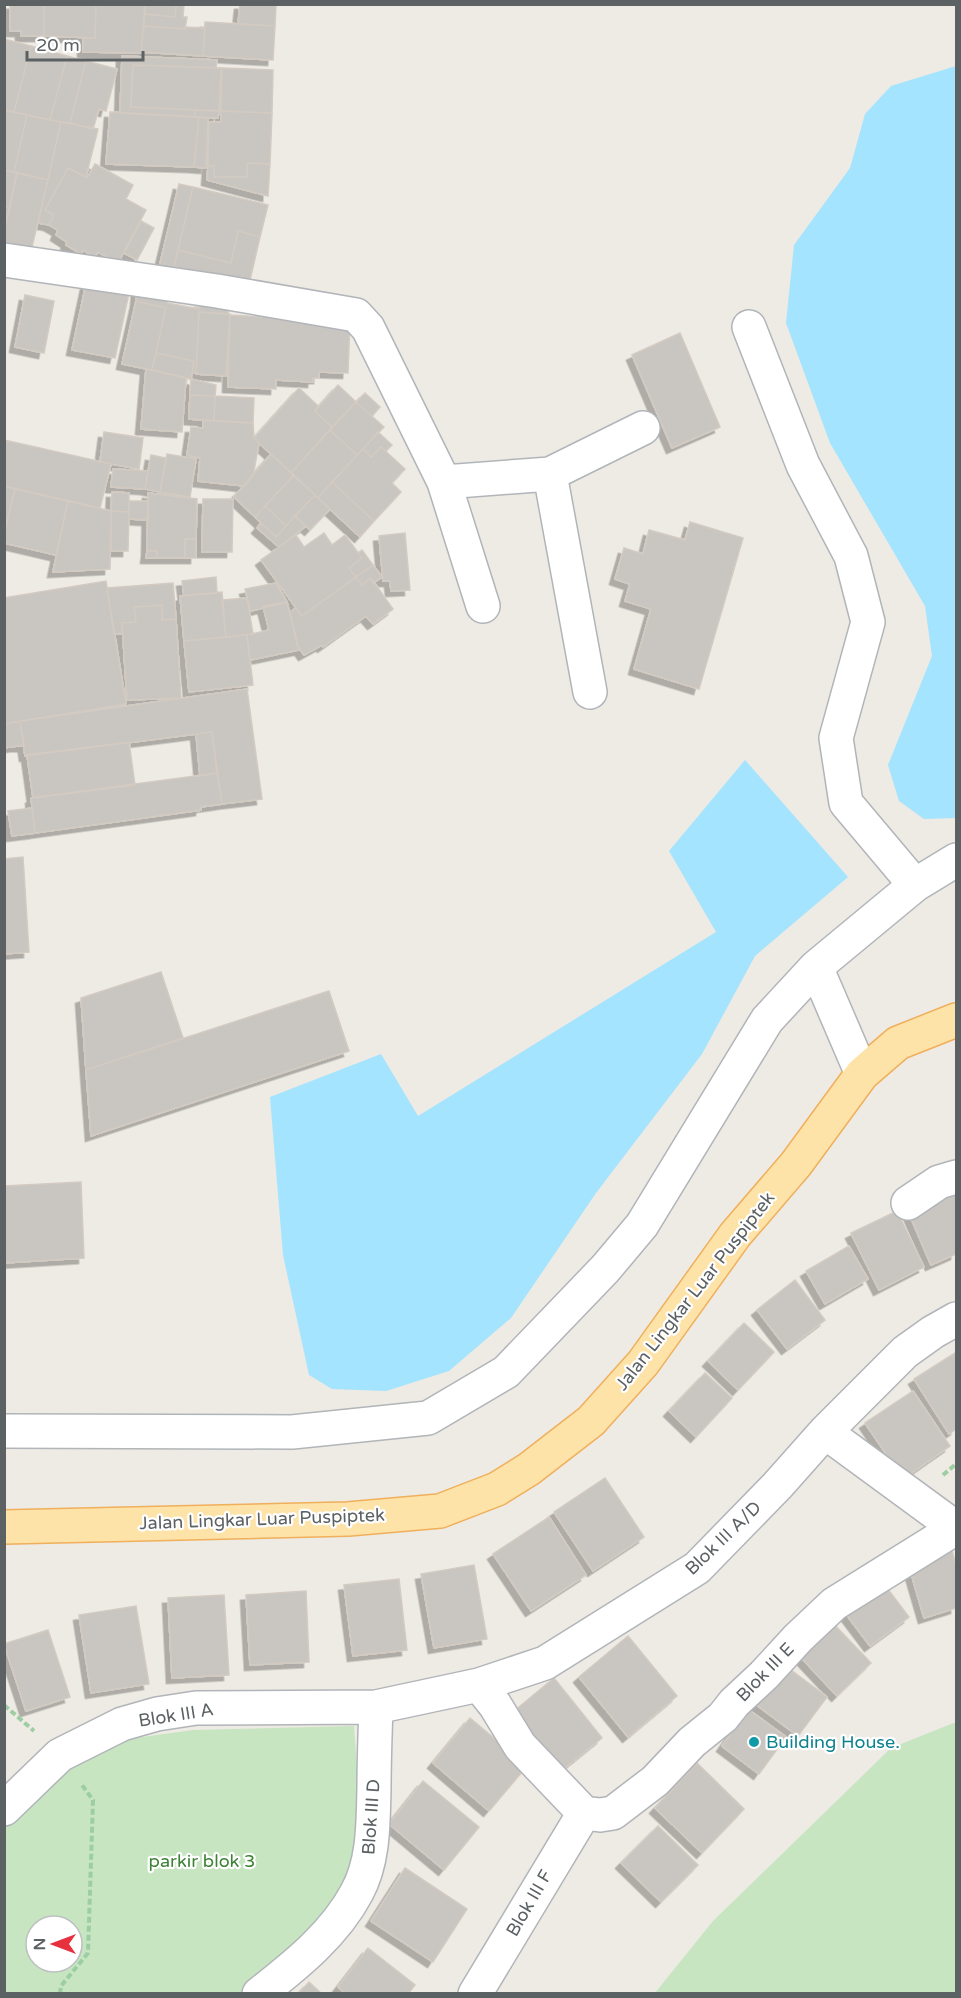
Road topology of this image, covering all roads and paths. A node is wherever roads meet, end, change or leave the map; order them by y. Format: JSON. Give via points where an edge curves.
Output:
{"nodes":[{"id":1,"x":4,"y":260,"type":"edge"},
{"id":2,"x":749,"y":327,"type":"dead end"},
{"id":3,"x":643,"y":428,"type":"dead end"},
{"id":4,"x":550,"y":474,"type":"junction"},
{"id":5,"x":444,"y":482,"type":"junction"},
{"id":6,"x":483,"y":606,"type":"dead end"},
{"id":7,"x":590,"y":692,"type":"dead end"},
{"id":8,"x":957,"y":860,"type":"edge"},
{"id":9,"x":915,"y":885,"type":"junction"},
{"id":10,"x":816,"y":968,"type":"junction"},
{"id":11,"x":957,"y":1020,"type":"edge"},
{"id":12,"x":862,"y":1074,"type":"junction"},
{"id":13,"x":957,"y":1177,"type":"edge"},
{"id":14,"x":908,"y":1203,"type":"dead end"},
{"id":15,"x":957,"y":1319,"type":"edge"},
{"id":16,"x":4,"y":1431,"type":"edge"},
{"id":17,"x":825,"y":1432,"type":"junction"},
{"id":18,"x":4,"y":1527,"type":"edge"},
{"id":19,"x":956,"y":1528,"type":"edge"},
{"id":20,"x":479,"y":1686,"type":"junction"},
{"id":21,"x":4,"y":1705,"type":"edge"},
{"id":22,"x":376,"y":1707,"type":"junction"},
{"id":23,"x":60,"y":1755,"type":"junction"},
{"id":24,"x":4,"y":1809,"type":"edge"},
{"id":25,"x":584,"y":1813,"type":"junction"},
{"id":26,"x":60,"y":1994,"type":"edge"},
{"id":27,"x":259,"y":1994,"type":"edge"},
{"id":28,"x":475,"y":1994,"type":"edge"}],
"edges":[{"from":1,"to":5,"type":"street","via":[[356,315],[368,328]]},
{"from":2,"to":9,"type":"street","via":[[803,465],[851,556],[868,622],[836,738],[846,803]]},
{"from":3,"to":4,"type":"street"},
{"from":4,"to":5,"type":"street"},
{"from":4,"to":7,"type":"street"},
{"from":5,"to":6,"type":"street"},
{"from":8,"to":9,"type":"street"},
{"from":9,"to":10,"type":"street"},
{"from":10,"to":12,"type":"street"},
{"from":10,"to":16,"type":"street","via":[[767,1020],[642,1225],[605,1269],[506,1372],[428,1418],[291,1432]]},
{"from":11,"to":12,"type":"main road","name":"Jalan Lingkar Luar Puspiptek","via":[[898,1043]]},
{"from":12,"to":18,"type":"main road","name":"Jalan Lingkar Luar Puspiptek","via":[[796,1164],[735,1235],[643,1363],[591,1421],[497,1489],[440,1511],[359,1518]]},
{"from":13,"to":14,"type":"street","via":[[939,1182]]},
{"from":15,"to":17,"type":"street","name":"Blok III A/D","via":[[905,1352]]},
{"from":17,"to":19,"type":"street","name":"Blok III E"},
{"from":17,"to":20,"type":"street","name":"Blok III A/D","via":[[697,1568],[545,1663]]},
{"from":19,"to":25,"type":"street","name":"Blok III E","via":[[834,1604],[723,1717],[630,1800],[613,1813]]},
{"from":20,"to":22,"type":"street","name":"Blok III A/D"},
{"from":20,"to":25,"type":"street","via":[[520,1746]]},
{"from":21,"to":23,"type":"path"},
{"from":22,"to":23,"type":"street","name":"Blok III A","via":[[196,1708],[122,1725]]},
{"from":22,"to":27,"type":"street","name":"Blok III D","via":[[373,1830],[368,1866],[357,1893],[302,1960]]},
{"from":23,"to":24,"type":"street","name":"Blok III A"},
{"from":23,"to":26,"type":"path","via":[[93,1800],[88,1953],[61,1986]]},
{"from":25,"to":28,"type":"street","name":"Blok III F"}]}
